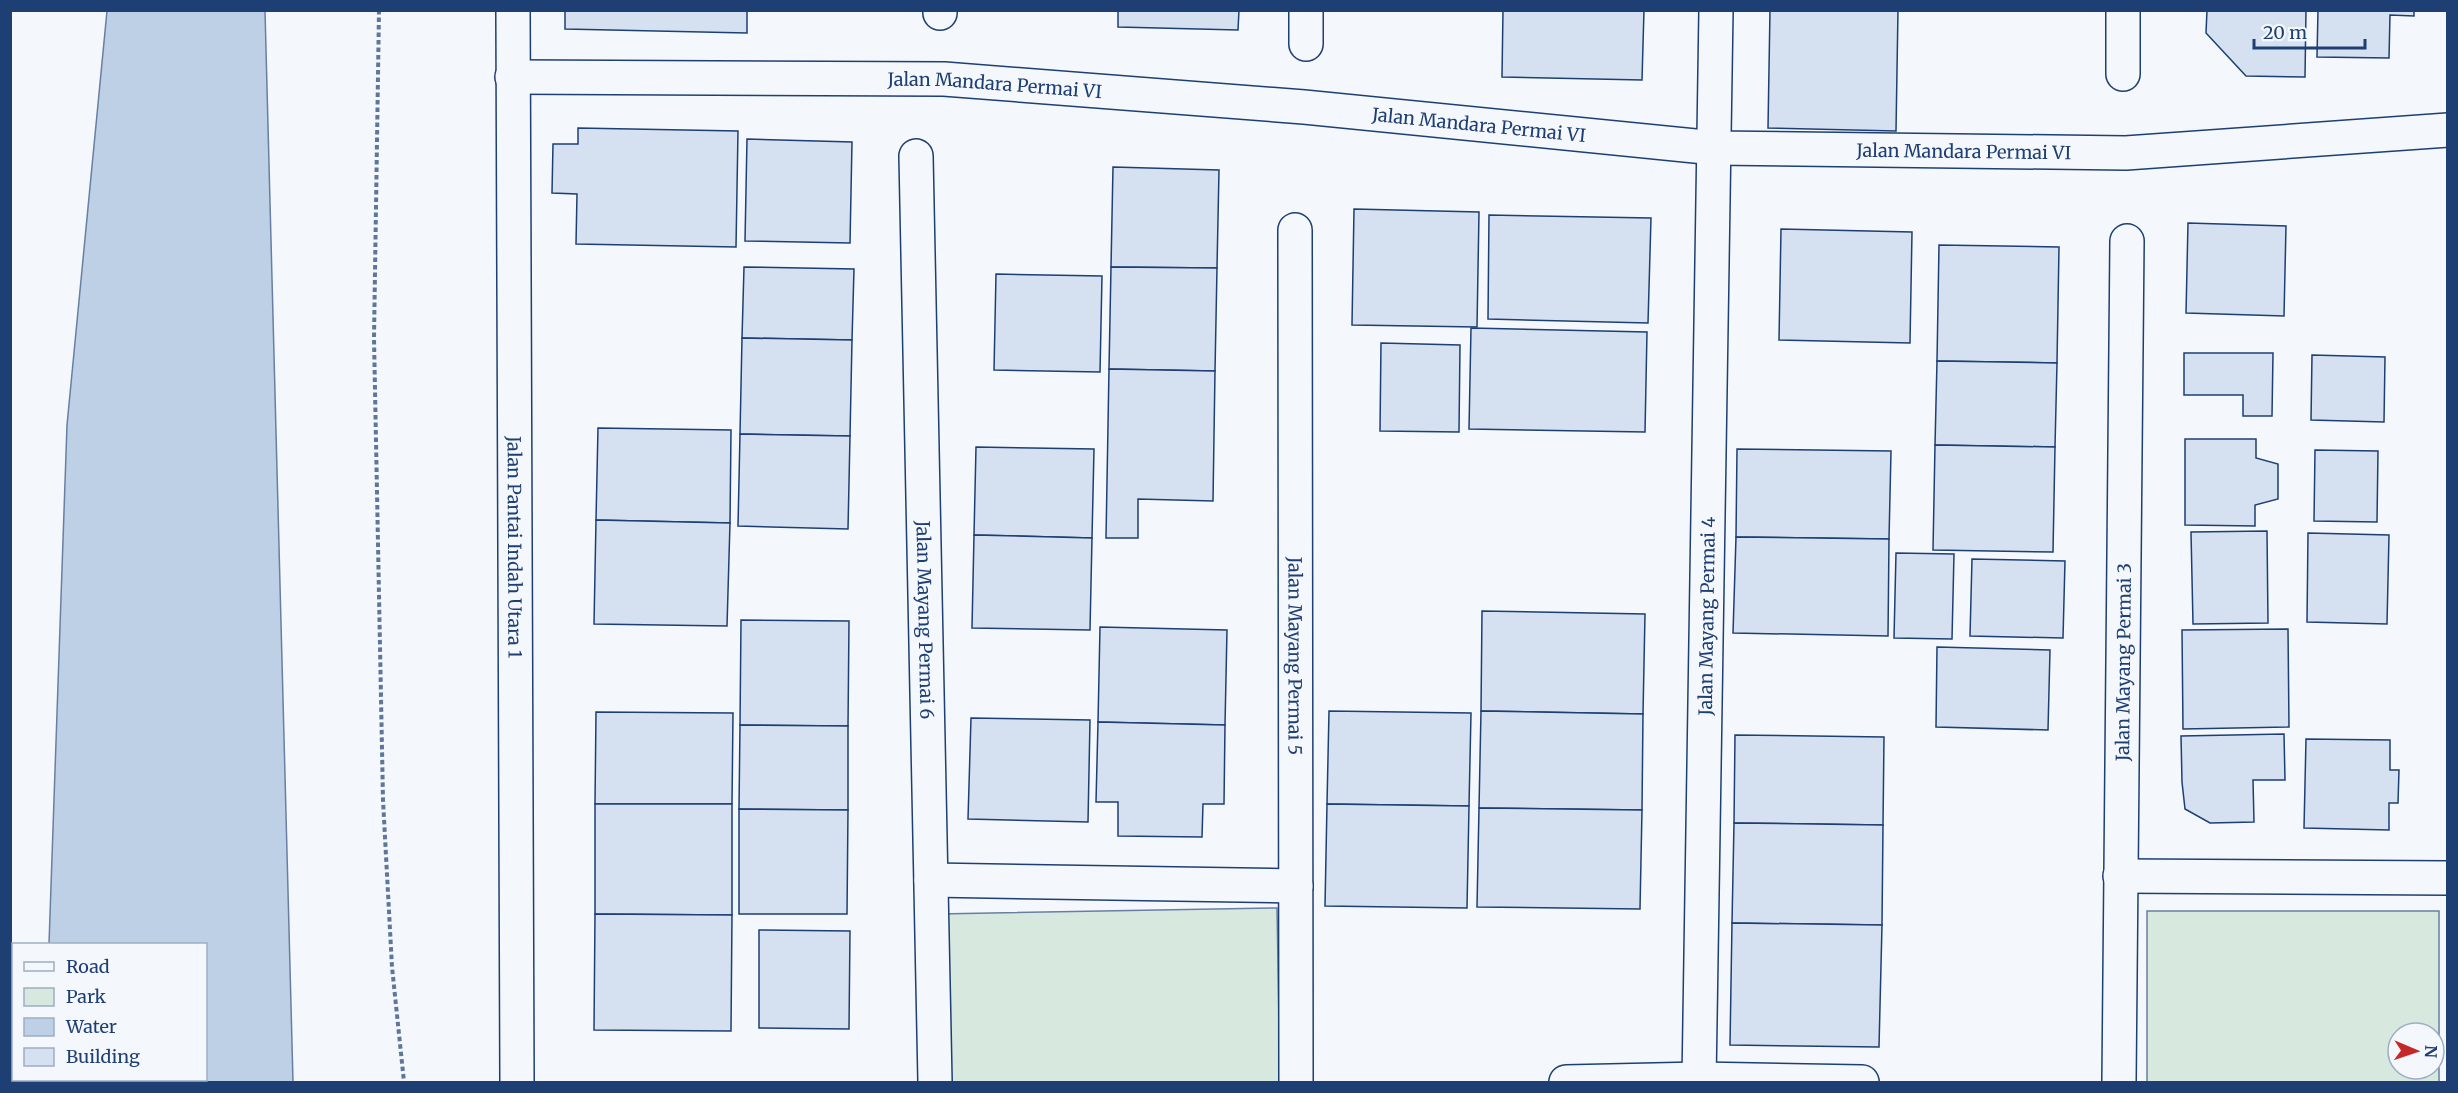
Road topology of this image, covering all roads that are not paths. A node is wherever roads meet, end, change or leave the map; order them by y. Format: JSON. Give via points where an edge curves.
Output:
{"nodes":[{"id":1,"x":513,"y":10,"type":"edge"},
{"id":2,"x":1306,"y":10,"type":"edge"},
{"id":3,"x":1716,"y":10,"type":"edge"},
{"id":4,"x":2123,"y":10,"type":"edge"},
{"id":5,"x":1306,"y":44,"type":"dead end"},
{"id":6,"x":2123,"y":74,"type":"dead end"},
{"id":7,"x":512,"y":77,"type":"junction"},
{"id":8,"x":2448,"y":129,"type":"edge"},
{"id":9,"x":1715,"y":148,"type":"junction"},
{"id":10,"x":916,"y":156,"type":"dead end"},
{"id":11,"x":1295,"y":230,"type":"dead end"},
{"id":12,"x":2127,"y":241,"type":"dead end"},
{"id":13,"x":2120,"y":876,"type":"junction"},
{"id":14,"x":2448,"y":878,"type":"edge"},
{"id":15,"x":931,"y":880,"type":"junction"},
{"id":16,"x":1296,"y":886,"type":"junction"},
{"id":17,"x":1699,"y":1081,"type":"edge"},
{"id":18,"x":517,"y":1083,"type":"edge"},
{"id":19,"x":935,"y":1083,"type":"edge"},
{"id":20,"x":1296,"y":1083,"type":"edge"},
{"id":21,"x":1566,"y":1083,"type":"edge"},
{"id":22,"x":1862,"y":1083,"type":"edge"},
{"id":23,"x":2118,"y":1083,"type":"edge"}],
"edges":[{"from":1,"to":7,"type":"street","name":"Jalan Pantai Indah Utara 1"},
{"from":2,"to":5,"type":"street"},
{"from":3,"to":9,"type":"street","name":"Jalan Mayang Permai 4"},
{"from":4,"to":6,"type":"street"},
{"from":7,"to":9,"type":"street","name":"Jalan Mandara Permai VI","via":[[944,79],[1292,106]]},
{"from":7,"to":18,"type":"street","name":"Jalan Pantai Indah Utara 1"},
{"from":8,"to":9,"type":"street","name":"Jalan Mandara Permai VI","via":[[2126,153]]},
{"from":9,"to":17,"type":"street","name":"Jalan Mayang Permai 4"},
{"from":10,"to":15,"type":"street","name":"Jalan Mayang Permai 6"},
{"from":11,"to":16,"type":"street","name":"Jalan Mayang Permai 5"},
{"from":12,"to":13,"type":"street","name":"Jalan Mayang Permai 3"},
{"from":13,"to":14,"type":"street"},
{"from":13,"to":23,"type":"street","name":"Jalan Mayang Permai 3"},
{"from":15,"to":16,"type":"street"},
{"from":15,"to":19,"type":"street","name":"Jalan Mayang Permai 6"},
{"from":16,"to":20,"type":"street","name":"Jalan Mayang Permai 5"},
{"from":17,"to":21,"type":"street"},
{"from":17,"to":22,"type":"street"}]}
